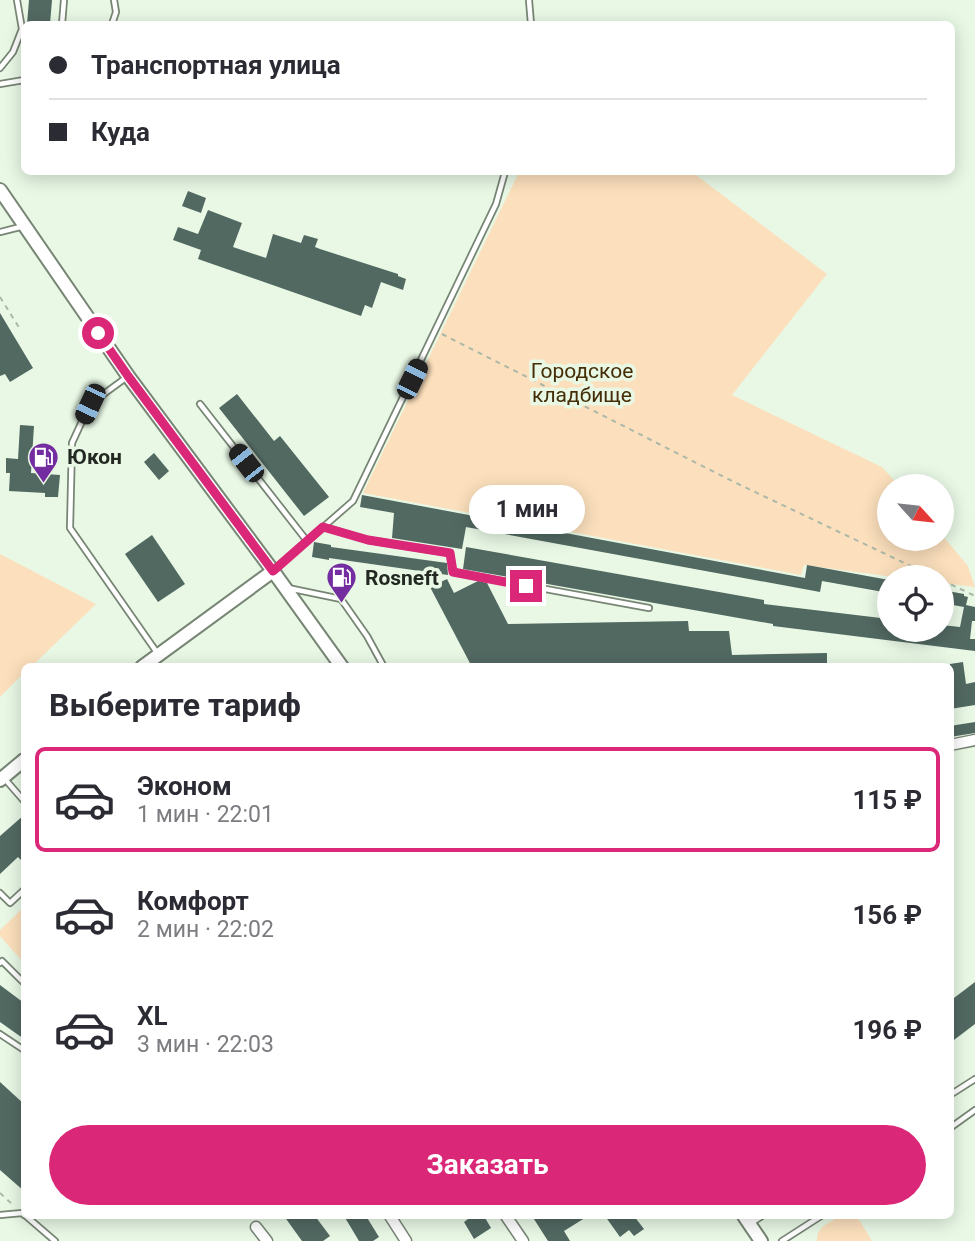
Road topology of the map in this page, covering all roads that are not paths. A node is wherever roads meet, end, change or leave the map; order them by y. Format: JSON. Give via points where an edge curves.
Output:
{"nodes":[{"id":1,"x":18,"y":0,"type":"edge"},
{"id":2,"x":64,"y":0,"type":"edge"},
{"id":3,"x":114,"y":0,"type":"edge"},
{"id":4,"x":529,"y":0,"type":"edge"},
{"id":5,"x":62,"y":21,"type":"edge"},
{"id":6,"x":113,"y":21,"type":"edge"},
{"id":7,"x":531,"y":21,"type":"edge"},
{"id":8,"x":21,"y":22,"type":"edge"},
{"id":9,"x":21,"y":32,"type":"edge"},
{"id":10,"x":0,"y":68,"type":"edge"},
{"id":11,"x":21,"y":81,"type":"edge"},
{"id":12,"x":0,"y":85,"type":"edge"},
{"id":13,"x":504,"y":175,"type":"edge"},
{"id":14,"x":0,"y":190,"type":"edge"},
{"id":15,"x":25,"y":226,"type":"junction"},
{"id":16,"x":0,"y":232,"type":"edge"},
{"id":17,"x":128,"y":376,"type":"junction"},
{"id":18,"x":200,"y":404,"type":"dead end"},
{"id":19,"x":323,"y":527,"type":"junction"},
{"id":20,"x":307,"y":541,"type":"junction"},
{"id":21,"x":273,"y":571,"type":"junction"},
{"id":22,"x":284,"y":587,"type":"junction"},
{"id":23,"x":649,"y":608,"type":"dead end"},
{"id":24,"x":158,"y":654,"type":"junction"},
{"id":25,"x":147,"y":663,"type":"edge"},
{"id":26,"x":339,"y":663,"type":"edge"},
{"id":27,"x":382,"y":663,"type":"edge"},
{"id":28,"x":975,"y":740,"type":"edge"},
{"id":29,"x":954,"y":744,"type":"edge"},
{"id":30,"x":21,"y":762,"type":"edge"},
{"id":31,"x":2,"y":778,"type":"edge"},
{"id":32,"x":21,"y":798,"type":"edge"},
{"id":33,"x":0,"y":893,"type":"edge"},
{"id":34,"x":21,"y":893,"type":"edge"},
{"id":35,"x":1,"y":961,"type":"edge"},
{"id":36,"x":21,"y":980,"type":"edge"},
{"id":37,"x":0,"y":1034,"type":"edge"},
{"id":38,"x":21,"y":1048,"type":"edge"},
{"id":39,"x":975,"y":1079,"type":"edge"},
{"id":40,"x":954,"y":1092,"type":"edge"},
{"id":41,"x":975,"y":1110,"type":"edge"},
{"id":42,"x":954,"y":1125,"type":"edge"},
{"id":43,"x":0,"y":1215,"type":"edge"},
{"id":44,"x":21,"y":1215,"type":"edge"},
{"id":45,"x":29,"y":1219,"type":"edge"},
{"id":46,"x":392,"y":1219,"type":"edge"},
{"id":47,"x":508,"y":1219,"type":"edge"},
{"id":48,"x":816,"y":1219,"type":"edge"},
{"id":49,"x":747,"y":1220,"type":"edge"},
{"id":50,"x":256,"y":1227,"type":"dead end"},
{"id":51,"x":55,"y":1241,"type":"edge"},
{"id":52,"x":267,"y":1241,"type":"edge"},
{"id":53,"x":406,"y":1241,"type":"edge"},
{"id":54,"x":523,"y":1241,"type":"edge"},
{"id":55,"x":761,"y":1241,"type":"edge"},
{"id":56,"x":782,"y":1241,"type":"edge"}],
"edges":[{"from":1,"to":8,"type":"lane"},
{"from":2,"to":5,"type":"lane"},
{"from":3,"to":6,"type":"lane"},
{"from":4,"to":7,"type":"lane"},
{"from":9,"to":10,"type":"lane"},
{"from":11,"to":12,"type":"lane"},
{"from":13,"to":19,"type":"lane","via":[[496,204],[353,501]]},
{"from":14,"to":15,"type":"main road"},
{"from":15,"to":16,"type":"lane"},
{"from":15,"to":17,"type":"main road"},
{"from":17,"to":21,"type":"main road"},
{"from":17,"to":24,"type":"lane","via":[[90,404],[72,443],[70,528]]},
{"from":18,"to":20,"type":"lane"},
{"from":19,"to":20,"type":"lane"},
{"from":19,"to":23,"type":"lane","via":[[368,540],[450,553],[453,572]]},
{"from":20,"to":21,"type":"lane"},
{"from":21,"to":22,"type":"main road"},
{"from":21,"to":24,"type":"main road"},
{"from":22,"to":26,"type":"main road"},
{"from":22,"to":27,"type":"lane","via":[[341,599]]},
{"from":24,"to":25,"type":"main road"},
{"from":28,"to":29,"type":"street"},
{"from":30,"to":31,"type":"main road"},
{"from":31,"to":32,"type":"lane"},
{"from":33,"to":34,"type":"lane","via":[[10,903]]},
{"from":35,"to":36,"type":"lane"},
{"from":37,"to":38,"type":"lane"},
{"from":39,"to":40,"type":"lane"},
{"from":41,"to":42,"type":"lane"},
{"from":43,"to":44,"type":"lane"},
{"from":45,"to":51,"type":"lane"},
{"from":46,"to":53,"type":"street"},
{"from":47,"to":54,"type":"street"},
{"from":48,"to":56,"type":"lane"},
{"from":49,"to":55,"type":"main road"},
{"from":50,"to":52,"type":"street"}]}
